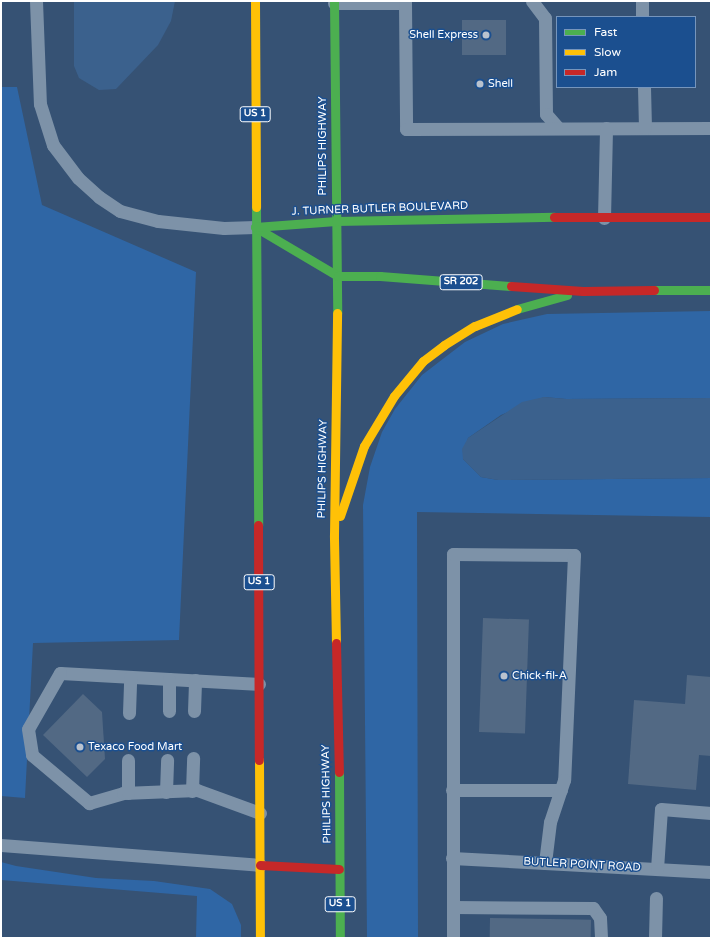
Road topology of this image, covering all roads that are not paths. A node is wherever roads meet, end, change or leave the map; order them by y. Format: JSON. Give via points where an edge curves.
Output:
{"nodes":[{"id":1,"x":36,"y":1,"type":"edge"},
{"id":2,"x":255,"y":1,"type":"edge"},
{"id":3,"x":532,"y":1,"type":"edge"},
{"id":4,"x":642,"y":1,"type":"edge"},
{"id":5,"x":334,"y":2,"type":"edge"},
{"id":6,"x":409,"y":2,"type":"edge"},
{"id":7,"x":642,"y":16,"type":"edge"},
{"id":8,"x":644,"y":88,"type":"edge"},
{"id":9,"x":558,"y":128,"type":"junction"},
{"id":10,"x":606,"y":128,"type":"junction"},
{"id":11,"x":645,"y":128,"type":"junction"},
{"id":12,"x":711,"y":128,"type":"edge"},
{"id":13,"x":711,"y":217,"type":"edge"},
{"id":14,"x":604,"y":218,"type":"junction"},
{"id":15,"x":336,"y":220,"type":"junction"},
{"id":16,"x":255,"y":227,"type":"junction"},
{"id":17,"x":338,"y":276,"type":"junction"},
{"id":18,"x":711,"y":290,"type":"edge"},
{"id":19,"x":583,"y":291,"type":"junction"},
{"id":20,"x":334,"y":535,"type":"junction"},
{"id":21,"x":130,"y":677,"type":"junction"},
{"id":22,"x":170,"y":679,"type":"junction"},
{"id":23,"x":195,"y":680,"type":"junction"},
{"id":24,"x":259,"y":684,"type":"junction"},
{"id":25,"x":168,"y":711,"type":"dead end"},
{"id":26,"x":194,"y":711,"type":"dead end"},
{"id":27,"x":129,"y":712,"type":"dead end"},
{"id":28,"x":193,"y":758,"type":"dead end"},
{"id":29,"x":128,"y":760,"type":"dead end"},
{"id":30,"x":167,"y":760,"type":"dead end"},
{"id":31,"x":452,"y":790,"type":"junction"},
{"id":32,"x":561,"y":790,"type":"junction"},
{"id":33,"x":192,"y":791,"type":"junction"},
{"id":34,"x":166,"y":792,"type":"junction"},
{"id":35,"x":128,"y":793,"type":"junction"},
{"id":36,"x":260,"y":813,"type":"junction"},
{"id":37,"x":711,"y":813,"type":"edge"},
{"id":38,"x":1,"y":845,"type":"edge"},
{"id":39,"x":452,"y":858,"type":"junction"},
{"id":40,"x":545,"y":863,"type":"junction"},
{"id":41,"x":260,"y":865,"type":"junction"},
{"id":42,"x":339,"y":869,"type":"junction"},
{"id":43,"x":657,"y":869,"type":"junction"},
{"id":44,"x":711,"y":872,"type":"edge"},
{"id":45,"x":656,"y":898,"type":"dead end"},
{"id":46,"x":453,"y":907,"type":"junction"},
{"id":47,"x":260,"y":938,"type":"edge"},
{"id":48,"x":340,"y":938,"type":"edge"},
{"id":49,"x":453,"y":938,"type":"edge"},
{"id":50,"x":601,"y":938,"type":"edge"},
{"id":51,"x":655,"y":938,"type":"edge"}],
"edges":[{"from":1,"to":16,"type":"lane","via":[[40,104],[53,145],[78,178],[98,197],[120,211],[158,222],[224,228]]},
{"from":2,"to":16,"type":"main road","number":"US 1"},
{"from":3,"to":9,"type":"lane","via":[[545,18],[546,114]]},
{"from":4,"to":7,"type":"lane"},
{"from":5,"to":6,"type":"lane"},
{"from":5,"to":15,"type":"main road","name":"PHILIPS HIGHWAY","number":"US 1"},
{"from":6,"to":9,"type":"lane","via":[[406,129]]},
{"from":8,"to":11,"type":"lane"},
{"from":9,"to":10,"type":"lane"},
{"from":10,"to":11,"type":"lane"},
{"from":10,"to":14,"type":"lane"},
{"from":11,"to":12,"type":"lane"},
{"from":13,"to":14,"type":"main road","name":"J. TURNER BUTLER BOULEVARD"},
{"from":14,"to":15,"type":"main road","name":"J. TURNER BUTLER BOULEVARD"},
{"from":15,"to":16,"type":"main road","name":"J. TURNER BUTLER BOULEVARD"},
{"from":15,"to":17,"type":"main road","name":"PHILIPS HIGHWAY","number":"US 1"},
{"from":16,"to":17,"type":"main road"},
{"from":16,"to":24,"type":"main road","number":"US 1","via":[[258,323]]},
{"from":17,"to":19,"type":"main road","number":"SR 202","via":[[380,276]]},
{"from":17,"to":20,"type":"main road","name":"PHILIPS HIGHWAY","number":"US 1"},
{"from":18,"to":19,"type":"main road","number":"SR 202"},
{"from":19,"to":20,"type":"main road","via":[[509,311],[475,326],[423,361],[394,396],[364,446]]},
{"from":20,"to":42,"type":"main road","name":"PHILIPS HIGHWAY","number":"US 1"},
{"from":21,"to":22,"type":"lane"},
{"from":21,"to":27,"type":"lane"},
{"from":21,"to":35,"type":"lane","via":[[60,673],[28,729],[32,755],[89,803],[123,792]]},
{"from":22,"to":23,"type":"lane"},
{"from":22,"to":25,"type":"lane"},
{"from":23,"to":24,"type":"lane"},
{"from":23,"to":26,"type":"lane"},
{"from":24,"to":36,"type":"main road","number":"US 1"},
{"from":28,"to":33,"type":"lane"},
{"from":29,"to":35,"type":"lane"},
{"from":30,"to":34,"type":"lane"},
{"from":31,"to":32,"type":"lane"},
{"from":31,"to":32,"type":"lane","via":[[453,554],[574,555],[564,780]]},
{"from":31,"to":39,"type":"lane"},
{"from":32,"to":40,"type":"lane","via":[[550,822]]},
{"from":33,"to":34,"type":"lane"},
{"from":33,"to":36,"type":"lane","via":[[197,790]]},
{"from":34,"to":35,"type":"lane"},
{"from":36,"to":41,"type":"main road","number":"US 1"},
{"from":37,"to":43,"type":"lane","via":[[661,809]]},
{"from":38,"to":41,"type":"lane"},
{"from":39,"to":40,"type":"lane","name":"BUTLER POINT ROAD"},
{"from":39,"to":46,"type":"lane"},
{"from":40,"to":43,"type":"lane","name":"BUTLER POINT ROAD"},
{"from":41,"to":42,"type":"main road"},
{"from":41,"to":47,"type":"main road","number":"US 1"},
{"from":42,"to":48,"type":"main road","name":"PHILIPS HIGHWAY","number":"US 1"},
{"from":43,"to":44,"type":"lane","name":"BUTLER POINT ROAD"},
{"from":45,"to":51,"type":"lane"},
{"from":46,"to":49,"type":"lane"},
{"from":46,"to":50,"type":"lane","via":[[593,908],[600,918]]}]}
